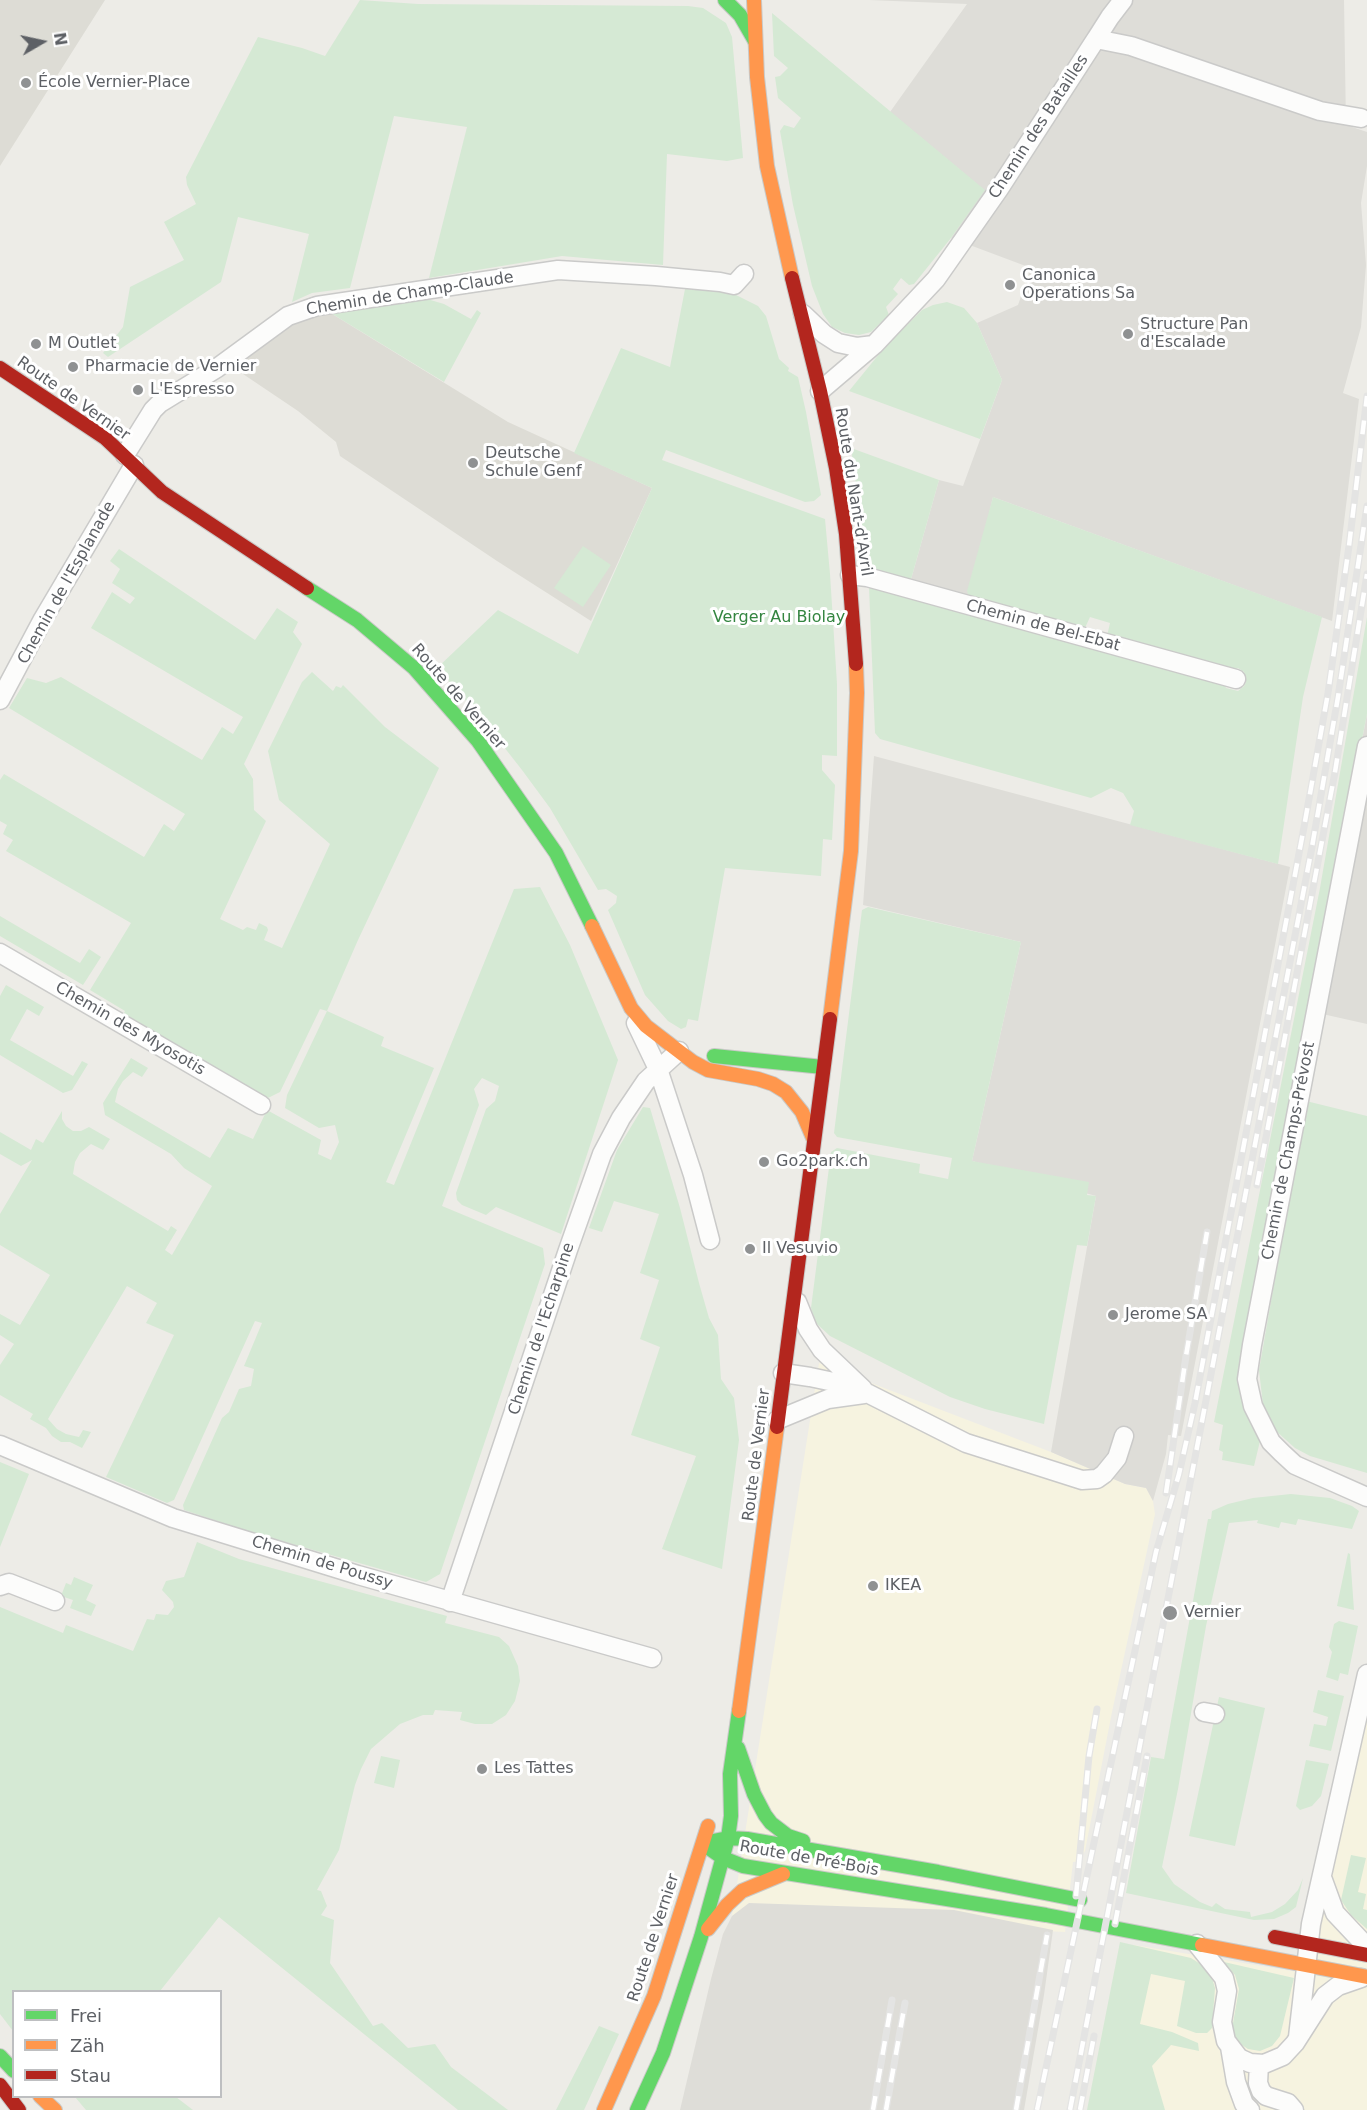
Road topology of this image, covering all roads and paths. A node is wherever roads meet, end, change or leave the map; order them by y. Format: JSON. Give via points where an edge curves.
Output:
{"nodes":[{"id":1,"x":725,"y":0,"type":"edge"},
{"id":2,"x":754,"y":0,"type":"edge"},
{"id":3,"x":1123,"y":0,"type":"edge"},
{"id":4,"x":1096,"y":39,"type":"junction"},
{"id":5,"x":755,"y":41,"type":"junction"},
{"id":6,"x":1361,"y":118,"type":"dead end"},
{"id":7,"x":744,"y":274,"type":"dead end"},
{"id":8,"x":801,"y":313,"type":"junction"},
{"id":9,"x":874,"y":345,"type":"junction"},
{"id":10,"x":0,"y":368,"type":"edge"},
{"id":11,"x":820,"y":391,"type":"junction"},
{"id":12,"x":129,"y":460,"type":"junction"},
{"id":13,"x":850,"y":575,"type":"junction"},
{"id":14,"x":1236,"y":679,"type":"dead end"},
{"id":15,"x":0,"y":700,"type":"edge"},
{"id":16,"x":1367,"y":746,"type":"edge"},
{"id":17,"x":0,"y":953,"type":"edge"},
{"id":18,"x":631,"y":1008,"type":"junction"},
{"id":19,"x":679,"y":1051,"type":"junction"},
{"id":20,"x":823,"y":1067,"type":"junction"},
{"id":21,"x":658,"y":1069,"type":"junction"},
{"id":22,"x":261,"y":1105,"type":"dead end"},
{"id":23,"x":814,"y":1140,"type":"junction"},
{"id":24,"x":710,"y":1240,"type":"dead end"},
{"id":25,"x":794,"y":1292,"type":"junction"},
{"id":26,"x":783,"y":1373,"type":"junction"},
{"id":27,"x":869,"y":1394,"type":"junction"},
{"id":28,"x":777,"y":1420,"type":"junction"},
{"id":29,"x":1124,"y":1436,"type":"dead end"},
{"id":30,"x":0,"y":1445,"type":"edge"},
{"id":31,"x":1367,"y":1497,"type":"edge"},
{"id":32,"x":0,"y":1586,"type":"edge"},
{"id":33,"x":55,"y":1601,"type":"dead end"},
{"id":34,"x":450,"y":1602,"type":"junction"},
{"id":35,"x":652,"y":1658,"type":"dead end"},
{"id":36,"x":1367,"y":1674,"type":"edge"},
{"id":37,"x":735,"y":1742,"type":"junction"},
{"id":38,"x":730,"y":1774,"type":"junction"},
{"id":39,"x":728,"y":1838,"type":"junction"},
{"id":40,"x":703,"y":1844,"type":"junction"},
{"id":41,"x":840,"y":1854,"type":"junction"},
{"id":42,"x":723,"y":1858,"type":"junction"},
{"id":43,"x":786,"y":1873,"type":"junction"},
{"id":44,"x":1322,"y":1877,"type":"junction"},
{"id":45,"x":1093,"y":1903,"type":"dead end"},
{"id":46,"x":1264,"y":1935,"type":"dead end"},
{"id":47,"x":701,"y":1937,"type":"junction"},
{"id":48,"x":1196,"y":1943,"type":"junction"},
{"id":49,"x":1309,"y":1944,"type":"junction"},
{"id":50,"x":1367,"y":1947,"type":"edge"},
{"id":51,"x":1367,"y":1955,"type":"edge"},
{"id":52,"x":1307,"y":1965,"type":"junction"},
{"id":53,"x":1366,"y":1976,"type":"edge"},
{"id":54,"x":1298,"y":2037,"type":"junction"},
{"id":55,"x":1230,"y":2047,"type":"junction"},
{"id":56,"x":0,"y":2056,"type":"edge"},
{"id":57,"x":1259,"y":2064,"type":"junction"},
{"id":58,"x":12,"y":2069,"type":"edge"},
{"id":59,"x":0,"y":2085,"type":"edge"},
{"id":60,"x":41,"y":2098,"type":"edge"},
{"id":61,"x":19,"y":2110,"type":"edge"},
{"id":62,"x":55,"y":2110,"type":"edge"},
{"id":63,"x":604,"y":2110,"type":"edge"},
{"id":64,"x":637,"y":2110,"type":"edge"},
{"id":65,"x":1250,"y":2110,"type":"edge"},
{"id":66,"x":1294,"y":2110,"type":"edge"}],
"edges":[{"from":1,"to":5,"type":"main road","via":[[740,15]]},
{"from":2,"to":5,"type":"main road","name":"Route du Nant-d'Avril"},
{"from":3,"to":4,"type":"street"},
{"from":4,"to":6,"type":"street","name":"Chemin des Batailles","via":[[1131,46],[1320,111]]},
{"from":4,"to":9,"type":"street","name":"Chemin des Batailles","via":[[936,279]]},
{"from":5,"to":8,"type":"main road","name":"Route du Nant-d'Avril","via":[[767,166]]},
{"from":7,"to":12,"type":"street","name":"Chemin de Champ-Claude","via":[[734,285],[558,270],[317,306],[288,316],[217,368],[160,403]]},
{"from":8,"to":9,"type":"street","via":[[838,343]]},
{"from":8,"to":11,"type":"main road","name":"Route du Nant-d'Avril"},
{"from":9,"to":11,"type":"street","name":"Chemin des Batailles"},
{"from":10,"to":12,"type":"main road","name":"Route de Vernier","via":[[105,438]]},
{"from":11,"to":13,"type":"main road","name":"Route du Nant-d'Avril","via":[[840,494]]},
{"from":12,"to":15,"type":"street","name":"Chemin de l'Esplanade"},
{"from":12,"to":18,"type":"main road","name":"Route de Vernier","via":[[162,492],[357,620],[414,668],[478,741],[556,853]]},
{"from":13,"to":14,"type":"street","name":"Chemin de Bel-Ebat"},
{"from":13,"to":20,"type":"main road","name":"Route du Nant-d'Avril","via":[[857,693],[854,808]]},
{"from":16,"to":31,"type":"street","name":"Chemin de Champs-Prévost","via":[[1247,1379],[1263,1428],[1294,1465]]},
{"from":17,"to":22,"type":"street","name":"Chemin des Myosotis"},
{"from":18,"to":19,"type":"main road","name":"Route de Vernier","via":[[646,1026]]},
{"from":18,"to":21,"type":"street"},
{"from":19,"to":20,"type":"main road"},
{"from":19,"to":21,"type":"street","name":"Chemin de l'Echarpine"},
{"from":19,"to":23,"type":"main road","name":"Route de Vernier","via":[[708,1070],[758,1079],[786,1092],[802,1112]]},
{"from":20,"to":23,"type":"main road","name":"Route de Vernier"},
{"from":21,"to":24,"type":"street"},
{"from":21,"to":34,"type":"street","name":"Chemin de l'Echarpine","via":[[621,1118],[602,1154]]},
{"from":23,"to":25,"type":"main road","name":"Route de Vernier"},
{"from":25,"to":26,"type":"main road","name":"Route de Vernier"},
{"from":25,"to":27,"type":"street","via":[[808,1329],[822,1350]]},
{"from":26,"to":27,"type":"street","via":[[843,1384]]},
{"from":26,"to":28,"type":"main road","name":"Route de Vernier"},
{"from":27,"to":28,"type":"street","via":[[828,1399]]},
{"from":27,"to":29,"type":"street","via":[[966,1443],[1082,1480],[1104,1474],[1117,1458]]},
{"from":28,"to":37,"type":"main road","name":"Route de Vernier"},
{"from":30,"to":34,"type":"street","name":"Chemin de Poussy","via":[[174,1518]]},
{"from":32,"to":33,"type":"street","via":[[9,1583]]},
{"from":34,"to":35,"type":"street","name":"Chemin de Poussy"},
{"from":36,"to":44,"type":"street"},
{"from":37,"to":38,"type":"main road","name":"Route de Vernier"},
{"from":37,"to":41,"type":"main road","via":[[754,1794],[771,1823],[788,1836]]},
{"from":38,"to":39,"type":"main road","name":"Route de Vernier"},
{"from":38,"to":40,"type":"main road","name":"Route de Vernier"},
{"from":39,"to":40,"type":"main road","name":"Route de Pré-Bois"},
{"from":39,"to":41,"type":"main road","name":"Route de Pré-Bois"},
{"from":39,"to":42,"type":"main road","name":"Route de Vernier"},
{"from":40,"to":42,"type":"main road","name":"Route de Pré-Bois"},
{"from":40,"to":63,"type":"main road","name":"Route de Vernier","via":[[654,1996]]},
{"from":41,"to":43,"type":"main road","via":[[800,1860]]},
{"from":41,"to":45,"type":"main road","name":"Route de Pré-Bois"},
{"from":42,"to":43,"type":"main road","name":"Route de Pré-Bois","via":[[743,1866]]},
{"from":42,"to":47,"type":"main road","name":"Route de Vernier"},
{"from":43,"to":47,"type":"main road","via":[[742,1891]]},
{"from":43,"to":48,"type":"main road","name":"Route de Pré-Bois"},
{"from":44,"to":49,"type":"street"},
{"from":44,"to":50,"type":"street","via":[[1335,1913]]},
{"from":46,"to":49,"type":"main road"},
{"from":47,"to":64,"type":"main road","name":"Route de Vernier","via":[[663,2053]]},
{"from":48,"to":52,"type":"main road","name":"Route de Pré-Bois"},
{"from":48,"to":55,"type":"street","via":[[1224,1978],[1227,1991],[1222,2022]]},
{"from":49,"to":51,"type":"main road"},
{"from":49,"to":52,"type":"street"},
{"from":52,"to":53,"type":"main road","name":"Route de Pré-Bois"},
{"from":52,"to":54,"type":"street"},
{"from":53,"to":54,"type":"street","via":[[1331,1991]]},
{"from":54,"to":57,"type":"street","via":[[1278,2059]]},
{"from":55,"to":57,"type":"street","via":[[1239,2058]]},
{"from":55,"to":65,"type":"street","via":[[1236,2082]]},
{"from":56,"to":58,"type":"main road"},
{"from":57,"to":66,"type":"street","via":[[1261,2091]]},
{"from":59,"to":61,"type":"main road"},
{"from":60,"to":62,"type":"main road"}]}
